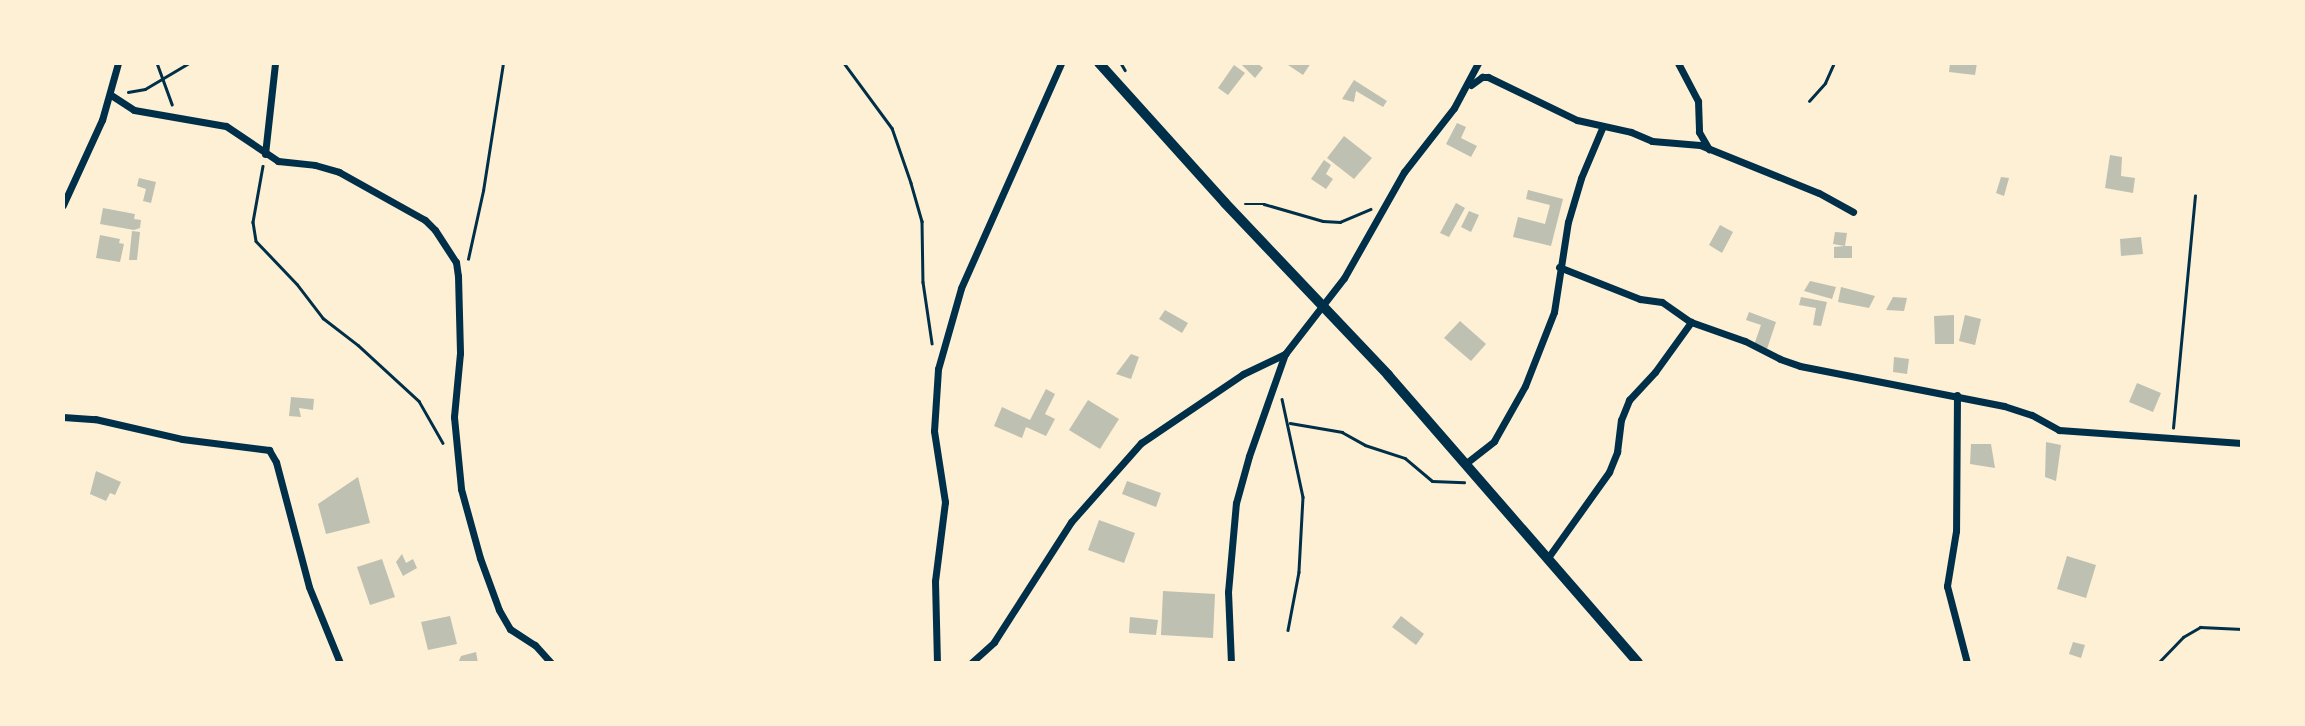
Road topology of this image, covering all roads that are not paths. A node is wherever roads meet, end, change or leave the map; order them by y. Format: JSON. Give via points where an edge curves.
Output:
{"nodes":[{"id":1,"x":118,"y":63,"type":"edge"},
{"id":2,"x":275,"y":63,"type":"edge"},
{"id":3,"x":1061,"y":63,"type":"edge"},
{"id":4,"x":1099,"y":63,"type":"edge"},
{"id":5,"x":1478,"y":63,"type":"edge"},
{"id":6,"x":1678,"y":63,"type":"edge"},
{"id":7,"x":1465,"y":89,"type":"junction"},
{"id":8,"x":111,"y":95,"type":"junction"},
{"id":9,"x":1603,"y":127,"type":"junction"},
{"id":10,"x":1709,"y":150,"type":"junction"},
{"id":11,"x":265,"y":154,"type":"junction"},
{"id":12,"x":63,"y":205,"type":"edge"},
{"id":13,"x":1853,"y":212,"type":"dead end"},
{"id":14,"x":1559,"y":267,"type":"junction"},
{"id":15,"x":1321,"y":306,"type":"junction"},
{"id":16,"x":1691,"y":322,"type":"junction"},
{"id":17,"x":1285,"y":354,"type":"junction"},
{"id":18,"x":1957,"y":395,"type":"junction"},
{"id":19,"x":63,"y":417,"type":"edge"},
{"id":20,"x":2242,"y":443,"type":"edge"},
{"id":21,"x":1465,"y":464,"type":"junction"},
{"id":22,"x":1547,"y":559,"type":"junction"},
{"id":23,"x":340,"y":663,"type":"edge"},
{"id":24,"x":551,"y":663,"type":"edge"},
{"id":25,"x":937,"y":663,"type":"edge"},
{"id":26,"x":971,"y":663,"type":"edge"},
{"id":27,"x":1231,"y":663,"type":"edge"},
{"id":28,"x":1638,"y":663,"type":"edge"},
{"id":29,"x":1967,"y":663,"type":"edge"}],
"edges":[{"from":1,"to":8,"type":"street"},
{"from":2,"to":11,"type":"street"},
{"from":3,"to":25,"type":"street","via":[[961,288],[938,369],[934,430],[945,502],[935,581]]},
{"from":4,"to":15,"type":"main road"},
{"from":5,"to":7,"type":"street"},
{"from":6,"to":10,"type":"street","via":[[1698,101],[1699,132]]},
{"from":7,"to":9,"type":"street","via":[[1488,77],[1577,120]]},
{"from":7,"to":15,"type":"street","via":[[1388,199],[1344,278]]},
{"from":8,"to":11,"type":"street","via":[[134,110],[226,126]]},
{"from":8,"to":12,"type":"street"},
{"from":9,"to":10,"type":"street"},
{"from":9,"to":14,"type":"street","via":[[1581,178]]},
{"from":10,"to":13,"type":"street","via":[[1819,193]]},
{"from":11,"to":24,"type":"street","via":[[278,161],[339,172],[425,220],[451,252],[458,276],[460,353],[454,417],[461,489],[499,610],[510,629],[535,645]]},
{"from":14,"to":16,"type":"street","via":[[1640,299],[1662,302]]},
{"from":14,"to":21,"type":"street","via":[[1553,312],[1525,386],[1494,441]]},
{"from":15,"to":17,"type":"street"},
{"from":15,"to":21,"type":"main road"},
{"from":16,"to":18,"type":"street","via":[[1800,366]]},
{"from":16,"to":22,"type":"street","via":[[1629,400],[1608,472]]},
{"from":17,"to":26,"type":"street","via":[[1243,374],[1141,443],[1071,522],[994,642]]},
{"from":17,"to":27,"type":"street","via":[[1236,503],[1228,592]]},
{"from":18,"to":20,"type":"street","via":[[2032,415],[2059,430]]},
{"from":18,"to":29,"type":"street","via":[[1956,531],[1947,586]]},
{"from":19,"to":23,"type":"street","via":[[269,450],[309,587]]},
{"from":21,"to":22,"type":"main road"},
{"from":22,"to":28,"type":"main road"}]}
